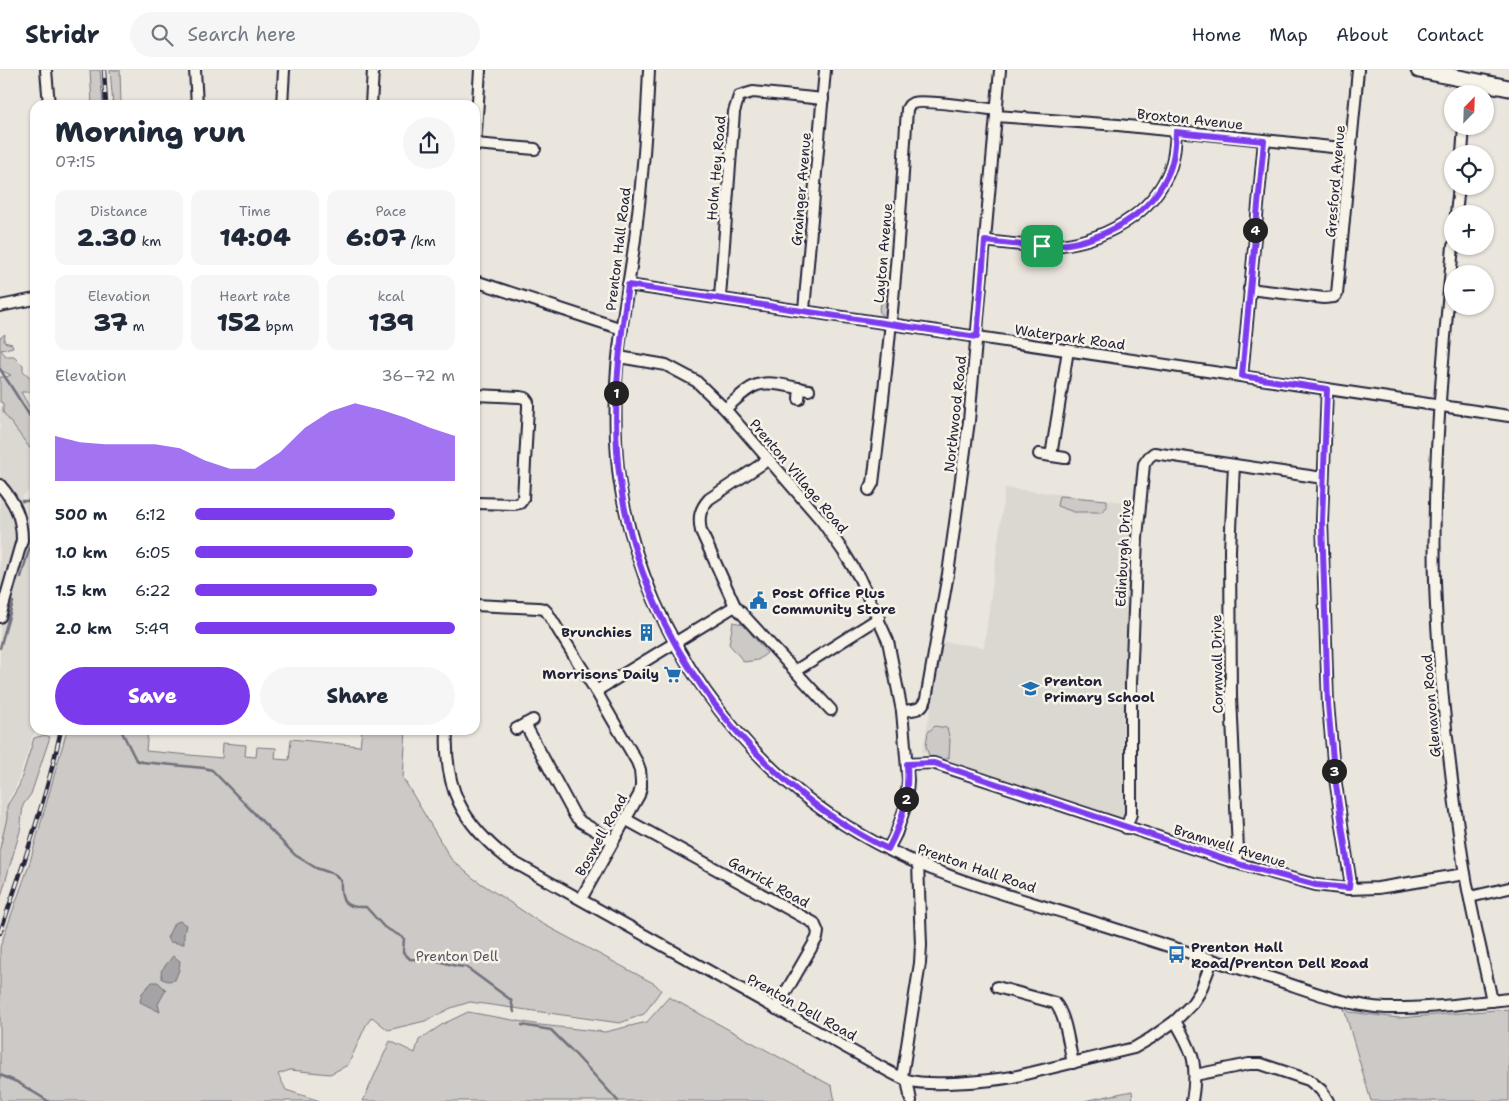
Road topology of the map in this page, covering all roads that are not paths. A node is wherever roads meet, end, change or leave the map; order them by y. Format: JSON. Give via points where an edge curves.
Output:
{"nodes":[{"id":1,"x":46,"y":70,"type":"edge"},
{"id":2,"x":195,"y":70,"type":"edge"},
{"id":3,"x":284,"y":70,"type":"edge"},
{"id":4,"x":373,"y":70,"type":"edge"},
{"id":5,"x":480,"y":70,"type":"edge"},
{"id":6,"x":650,"y":70,"type":"edge"},
{"id":7,"x":825,"y":70,"type":"edge"},
{"id":8,"x":1000,"y":70,"type":"edge"},
{"id":9,"x":1358,"y":70,"type":"edge"},
{"id":10,"x":1419,"y":70,"type":"edge"},
{"id":11,"x":1462,"y":85,"type":"edge"},
{"id":12,"x":1494,"y":88,"type":"edge"},
{"id":13,"x":1509,"y":88,"type":"edge"},
{"id":14,"x":823,"y":99,"type":"junction"},
{"id":15,"x":49,"y":100,"type":"edge"},
{"id":16,"x":197,"y":100,"type":"edge"},
{"id":17,"x":282,"y":100,"type":"edge"},
{"id":18,"x":371,"y":100,"type":"edge"},
{"id":19,"x":478,"y":100,"type":"edge"},
{"id":20,"x":997,"y":113,"type":"junction"},
{"id":21,"x":1176,"y":132,"type":"junction"},
{"id":22,"x":1264,"y":141,"type":"junction"},
{"id":23,"x":480,"y":145,"type":"edge"},
{"id":24,"x":535,"y":149,"type":"dead end"},
{"id":25,"x":1351,"y":149,"type":"junction"},
{"id":26,"x":985,"y":241,"type":"junction"},
{"id":27,"x":1452,"y":255,"type":"edge"},
{"id":28,"x":480,"y":284,"type":"edge"},
{"id":29,"x":628,"y":285,"type":"junction"},
{"id":30,"x":1249,"y":289,"type":"junction"},
{"id":31,"x":720,"y":297,"type":"junction"},
{"id":32,"x":30,"y":300,"type":"edge"},
{"id":33,"x":0,"y":306,"type":"edge"},
{"id":34,"x":804,"y":310,"type":"junction"},
{"id":35,"x":890,"y":324,"type":"junction"},
{"id":36,"x":622,"y":329,"type":"junction"},
{"id":37,"x":977,"y":337,"type":"junction"},
{"id":38,"x":1068,"y":350,"type":"junction"},
{"id":39,"x":619,"y":357,"type":"junction"},
{"id":40,"x":1242,"y":376,"type":"junction"},
{"id":41,"x":1327,"y":389,"type":"junction"},
{"id":42,"x":802,"y":392,"type":"dead end"},
{"id":43,"x":480,"y":396,"type":"edge"},
{"id":44,"x":1438,"y":405,"type":"junction"},
{"id":45,"x":725,"y":410,"type":"junction"},
{"id":46,"x":1509,"y":416,"type":"edge"},
{"id":47,"x":1039,"y":454,"type":"dead end"},
{"id":48,"x":1051,"y":456,"type":"junction"},
{"id":49,"x":1065,"y":458,"type":"dead end"},
{"id":50,"x":768,"y":460,"type":"junction"},
{"id":51,"x":1234,"y":465,"type":"junction"},
{"id":52,"x":1323,"y":478,"type":"junction"},
{"id":53,"x":0,"y":485,"type":"edge"},
{"id":54,"x":869,"y":490,"type":"dead end"},
{"id":55,"x":480,"y":503,"type":"edge"},
{"id":56,"x":480,"y":605,"type":"edge"},
{"id":57,"x":735,"y":606,"type":"junction"},
{"id":58,"x":0,"y":617,"type":"edge"},
{"id":59,"x":879,"y":618,"type":"junction"},
{"id":60,"x":675,"y":641,"type":"junction"},
{"id":61,"x":794,"y":671,"type":"junction"},
{"id":62,"x":596,"y":691,"type":"junction"},
{"id":63,"x":831,"y":710,"type":"dead end"},
{"id":64,"x":902,"y":711,"type":"junction"},
{"id":65,"x":525,"y":725,"type":"dead end"},
{"id":66,"x":446,"y":735,"type":"edge"},
{"id":67,"x":907,"y":764,"type":"junction"},
{"id":68,"x":625,"y":819,"type":"junction"},
{"id":69,"x":1126,"y":828,"type":"junction"},
{"id":70,"x":613,"y":841,"type":"junction"},
{"id":71,"x":888,"y":849,"type":"junction"},
{"id":72,"x":918,"y":863,"type":"junction"},
{"id":73,"x":1235,"y":863,"type":"junction"},
{"id":74,"x":1466,"y":874,"type":"junction"},
{"id":75,"x":1349,"y":888,"type":"junction"},
{"id":76,"x":1509,"y":888,"type":"edge"},
{"id":77,"x":1470,"y":897,"type":"junction"},
{"id":78,"x":581,"y":899,"type":"junction"},
{"id":79,"x":1212,"y":961,"type":"junction"},
{"id":80,"x":996,"y":987,"type":"dead end"},
{"id":81,"x":1509,"y":999,"type":"edge"},
{"id":82,"x":1492,"y":1001,"type":"junction"},
{"id":83,"x":776,"y":1009,"type":"junction"},
{"id":84,"x":1175,"y":1022,"type":"junction"},
{"id":85,"x":1073,"y":1063,"type":"junction"},
{"id":86,"x":1195,"y":1075,"type":"junction"},
{"id":87,"x":905,"y":1079,"type":"junction"},
{"id":88,"x":911,"y":1101,"type":"edge"},
{"id":89,"x":1192,"y":1101,"type":"edge"},
{"id":90,"x":1328,"y":1101,"type":"edge"}],
"edges":[{"from":1,"to":15,"type":"street"},
{"from":2,"to":16,"type":"street"},
{"from":3,"to":17,"type":"street"},
{"from":4,"to":18,"type":"street"},
{"from":5,"to":19,"type":"street"},
{"from":6,"to":29,"type":"street","name":"Prenton Hall Road"},
{"from":7,"to":14,"type":"street","name":"Grainger Avenue"},
{"from":8,"to":20,"type":"street","name":"Northwood Road"},
{"from":9,"to":25,"type":"street","name":"Gresford Avenue"},
{"from":10,"to":11,"type":"highway"},
{"from":12,"to":13,"type":"highway"},
{"from":14,"to":31,"type":"street","name":"Holm Hey Road","via":[[753,92],[739,96],[734,112]]},
{"from":14,"to":34,"type":"street","name":"Grainger Avenue"},
{"from":20,"to":21,"type":"street","name":"Broxton Avenue"},
{"from":20,"to":26,"type":"street","name":"Northwood Road"},
{"from":20,"to":35,"type":"street","name":"Layton Avenue","via":[[926,102],[914,102],[907,109]]},
{"from":21,"to":22,"type":"street","name":"Broxton Avenue"},
{"from":21,"to":26,"type":"street","via":[[1172,162],[1156,194],[1131,218],[1113,229],[1082,242],[1064,245]]},
{"from":22,"to":25,"type":"street","name":"Broxton Avenue"},
{"from":22,"to":30,"type":"street"},
{"from":23,"to":24,"type":"street"},
{"from":25,"to":30,"type":"street","name":"Gresford Avenue","via":[[1337,294],[1324,298]]},
{"from":26,"to":37,"type":"street","name":"Northwood Road"},
{"from":27,"to":44,"type":"street","name":"Glenavon Road"},
{"from":28,"to":36,"type":"street"},
{"from":29,"to":31,"type":"street","name":"Waterpark Road"},
{"from":29,"to":36,"type":"street","name":"Prenton Hall Road"},
{"from":30,"to":40,"type":"street"},
{"from":31,"to":34,"type":"street","name":"Waterpark Road"},
{"from":32,"to":33,"type":"street"},
{"from":34,"to":35,"type":"street","name":"Waterpark Road"},
{"from":35,"to":37,"type":"street","name":"Waterpark Road"},
{"from":35,"to":54,"type":"street","name":"Layton Avenue","via":[[874,478]]},
{"from":36,"to":39,"type":"street","name":"Prenton Hall Road"},
{"from":37,"to":38,"type":"street","name":"Waterpark Road"},
{"from":37,"to":64,"type":"street","name":"Northwood Road","via":[[960,493],[926,699],[919,709]]},
{"from":38,"to":40,"type":"street","name":"Waterpark Road"},
{"from":38,"to":48,"type":"street"},
{"from":39,"to":45,"type":"street","name":"Prenton Village Road","via":[[666,364],[696,381]]},
{"from":39,"to":60,"type":"street","name":"Prenton Hall Road","via":[[616,382],[618,458],[627,516],[653,598]]},
{"from":40,"to":41,"type":"street","name":"Waterpark Road"},
{"from":41,"to":44,"type":"street","name":"Waterpark Road"},
{"from":41,"to":52,"type":"street"},
{"from":42,"to":45,"type":"street","via":[[760,384]]},
{"from":43,"to":55,"type":"street","via":[[525,398],[528,402],[523,499],[515,504]]},
{"from":44,"to":46,"type":"street","name":"Waterpark Road"},
{"from":44,"to":74,"type":"street","name":"Glenavon Road","via":[[1436,592],[1444,710]]},
{"from":45,"to":50,"type":"street","name":"Prenton Village Road"},
{"from":47,"to":48,"type":"street"},
{"from":48,"to":49,"type":"street"},
{"from":50,"to":57,"type":"street","via":[[710,499],[698,519]]},
{"from":50,"to":59,"type":"street","name":"Prenton Village Road","via":[[821,520],[843,551]]},
{"from":51,"to":52,"type":"street","name":"Edinburgh Drive"},
{"from":51,"to":69,"type":"street","name":"Edinburgh Drive","via":[[1154,454],[1144,464],[1137,538],[1131,683],[1132,814]]},
{"from":51,"to":73,"type":"street","name":"Cornwall Drive","via":[[1230,559],[1231,697],[1238,850]]},
{"from":52,"to":75,"type":"street","via":[[1328,704]]},
{"from":53,"to":58,"type":"street","via":[[11,498],[22,528],[22,540]]},
{"from":56,"to":62,"type":"street","name":"Boswell Road","via":[[544,608]]},
{"from":57,"to":60,"type":"street"},
{"from":57,"to":61,"type":"street"},
{"from":59,"to":61,"type":"street"},
{"from":59,"to":64,"type":"street","name":"Prenton Village Road","via":[[888,641]]},
{"from":60,"to":62,"type":"street"},
{"from":60,"to":71,"type":"street","name":"Prenton Hall Road","via":[[688,668],[722,716],[773,770],[844,825]]},
{"from":61,"to":63,"type":"street"},
{"from":62,"to":68,"type":"street","name":"Boswell Road","via":[[640,770],[641,787]]},
{"from":64,"to":67,"type":"street","name":"Prenton Village Road"},
{"from":65,"to":70,"type":"street","via":[[575,816]]},
{"from":66,"to":78,"type":"street","name":"Prenton Dell Road","via":[[447,767],[453,790],[475,830],[508,859]]},
{"from":67,"to":69,"type":"street","name":"Bramwell Avenue","via":[[934,763]]},
{"from":67,"to":71,"type":"street","name":"Prenton Village Road","via":[[906,804]]},
{"from":68,"to":70,"type":"street","name":"Boswell Road"},
{"from":68,"to":83,"type":"street","name":"Garrick Road","via":[[814,923],[817,938]]},
{"from":69,"to":73,"type":"street","name":"Bramwell Avenue"},
{"from":70,"to":78,"type":"street","name":"Boswell Road"},
{"from":71,"to":72,"type":"street","name":"Prenton Hall Road"},
{"from":72,"to":79,"type":"street","name":"Prenton Hall Road"},
{"from":72,"to":87,"type":"street","via":[[920,963]]},
{"from":73,"to":75,"type":"street","name":"Bramwell Avenue","via":[[1316,885]]},
{"from":74,"to":75,"type":"street","name":"Bramwell Avenue","via":[[1378,888]]},
{"from":74,"to":77,"type":"street","name":"Glenavon Road"},
{"from":76,"to":77,"type":"street"},
{"from":77,"to":82,"type":"street","name":"Glenavon Road"},
{"from":78,"to":83,"type":"street","name":"Prenton Dell Road"},
{"from":79,"to":82,"type":"street","name":"Prenton Hall Road","via":[[1347,1003],[1384,1008]]},
{"from":79,"to":84,"type":"street","name":"Prenton Dell Road","via":[[1200,992]]},
{"from":80,"to":85,"type":"street","via":[[1055,1003],[1063,1019]]},
{"from":81,"to":82,"type":"street","name":"Prenton Hall Road"},
{"from":83,"to":87,"type":"street","name":"Prenton Dell Road"},
{"from":84,"to":85,"type":"street","name":"Prenton Dell Road","via":[[1134,1048]]},
{"from":84,"to":86,"type":"street","via":[[1193,1055]]},
{"from":85,"to":87,"type":"street","name":"Prenton Dell Road","via":[[996,1080],[923,1083]]},
{"from":86,"to":89,"type":"street"},
{"from":86,"to":90,"type":"street","via":[[1261,1064],[1309,1080]]},
{"from":87,"to":88,"type":"street"}]}
